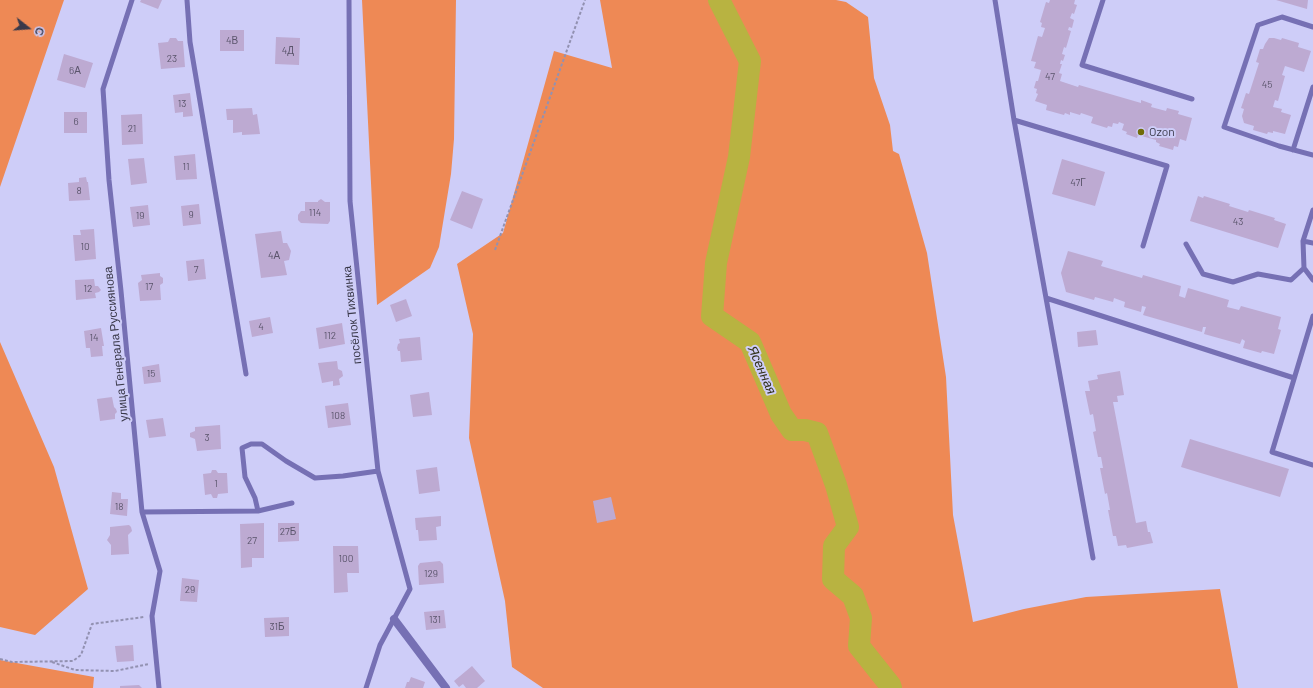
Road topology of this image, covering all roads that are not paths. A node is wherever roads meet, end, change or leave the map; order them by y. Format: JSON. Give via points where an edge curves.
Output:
{"nodes":[{"id":1,"x":132,"y":0,"type":"edge"},
{"id":2,"x":187,"y":0,"type":"edge"},
{"id":3,"x":349,"y":0,"type":"edge"},
{"id":4,"x":995,"y":0,"type":"edge"},
{"id":5,"x":1103,"y":0,"type":"edge"},
{"id":6,"x":1313,"y":27,"type":"edge"},
{"id":7,"x":1313,"y":87,"type":"edge"},
{"id":8,"x":1192,"y":99,"type":"dead end"},
{"id":9,"x":1014,"y":120,"type":"junction"},
{"id":10,"x":1293,"y":150,"type":"junction"},
{"id":11,"x":1313,"y":155,"type":"edge"},
{"id":12,"x":1313,"y":210,"type":"edge"},
{"id":13,"x":1303,"y":241,"type":"junction"},
{"id":14,"x":1313,"y":243,"type":"edge"},
{"id":15,"x":1186,"y":244,"type":"dead end"},
{"id":16,"x":1143,"y":246,"type":"dead end"},
{"id":17,"x":1304,"y":268,"type":"junction"},
{"id":18,"x":1313,"y":280,"type":"edge"},
{"id":19,"x":1046,"y":298,"type":"junction"},
{"id":20,"x":1313,"y":316,"type":"edge"},
{"id":21,"x":246,"y":374,"type":"dead end"},
{"id":22,"x":1294,"y":378,"type":"junction"},
{"id":23,"x":1313,"y":465,"type":"edge"},
{"id":24,"x":378,"y":470,"type":"junction"},
{"id":25,"x":292,"y":503,"type":"dead end"},
{"id":26,"x":258,"y":511,"type":"junction"},
{"id":27,"x":142,"y":512,"type":"junction"},
{"id":28,"x":1093,"y":558,"type":"dead end"},
{"id":29,"x":394,"y":619,"type":"junction"},
{"id":30,"x":159,"y":688,"type":"edge"},
{"id":31,"x":366,"y":688,"type":"edge"},
{"id":32,"x":446,"y":688,"type":"edge"}],
"edges":[{"from":1,"to":27,"type":"lane","name":"улица Генерала Руссиянова","via":[[103,89],[109,180]]},
{"from":2,"to":21,"type":"lane","via":[[190,42]]},
{"from":3,"to":24,"type":"lane","name":"посёлок Тихвинка","via":[[350,201]]},
{"from":4,"to":9,"type":"lane"},
{"from":5,"to":8,"type":"lane","via":[[1082,65]]},
{"from":6,"to":10,"type":"lane","via":[[1282,17],[1258,25],[1224,127]]},
{"from":7,"to":10,"type":"lane"},
{"from":9,"to":16,"type":"lane","via":[[1167,166]]},
{"from":9,"to":19,"type":"lane"},
{"from":10,"to":11,"type":"lane"},
{"from":12,"to":13,"type":"lane"},
{"from":13,"to":14,"type":"lane"},
{"from":13,"to":17,"type":"lane"},
{"from":15,"to":17,"type":"lane","via":[[1203,274],[1233,282],[1258,274],[1291,280]]},
{"from":17,"to":18,"type":"lane"},
{"from":19,"to":22,"type":"lane"},
{"from":19,"to":28,"type":"lane"},
{"from":20,"to":22,"type":"lane"},
{"from":22,"to":23,"type":"lane","via":[[1272,452]]},
{"from":24,"to":26,"type":"lane","via":[[315,478],[262,444],[251,444],[242,448],[245,477]]},
{"from":24,"to":29,"type":"lane","name":"посёлок Тихвинка","via":[[410,589]]},
{"from":25,"to":26,"type":"lane"},
{"from":26,"to":27,"type":"lane"},
{"from":27,"to":30,"type":"lane","name":"улица Генерала Руссиянова","via":[[160,571],[152,616]]},
{"from":29,"to":31,"type":"lane","name":"посёлок Тихвинка","via":[[380,645]]},
{"from":29,"to":32,"type":"street"}]}
